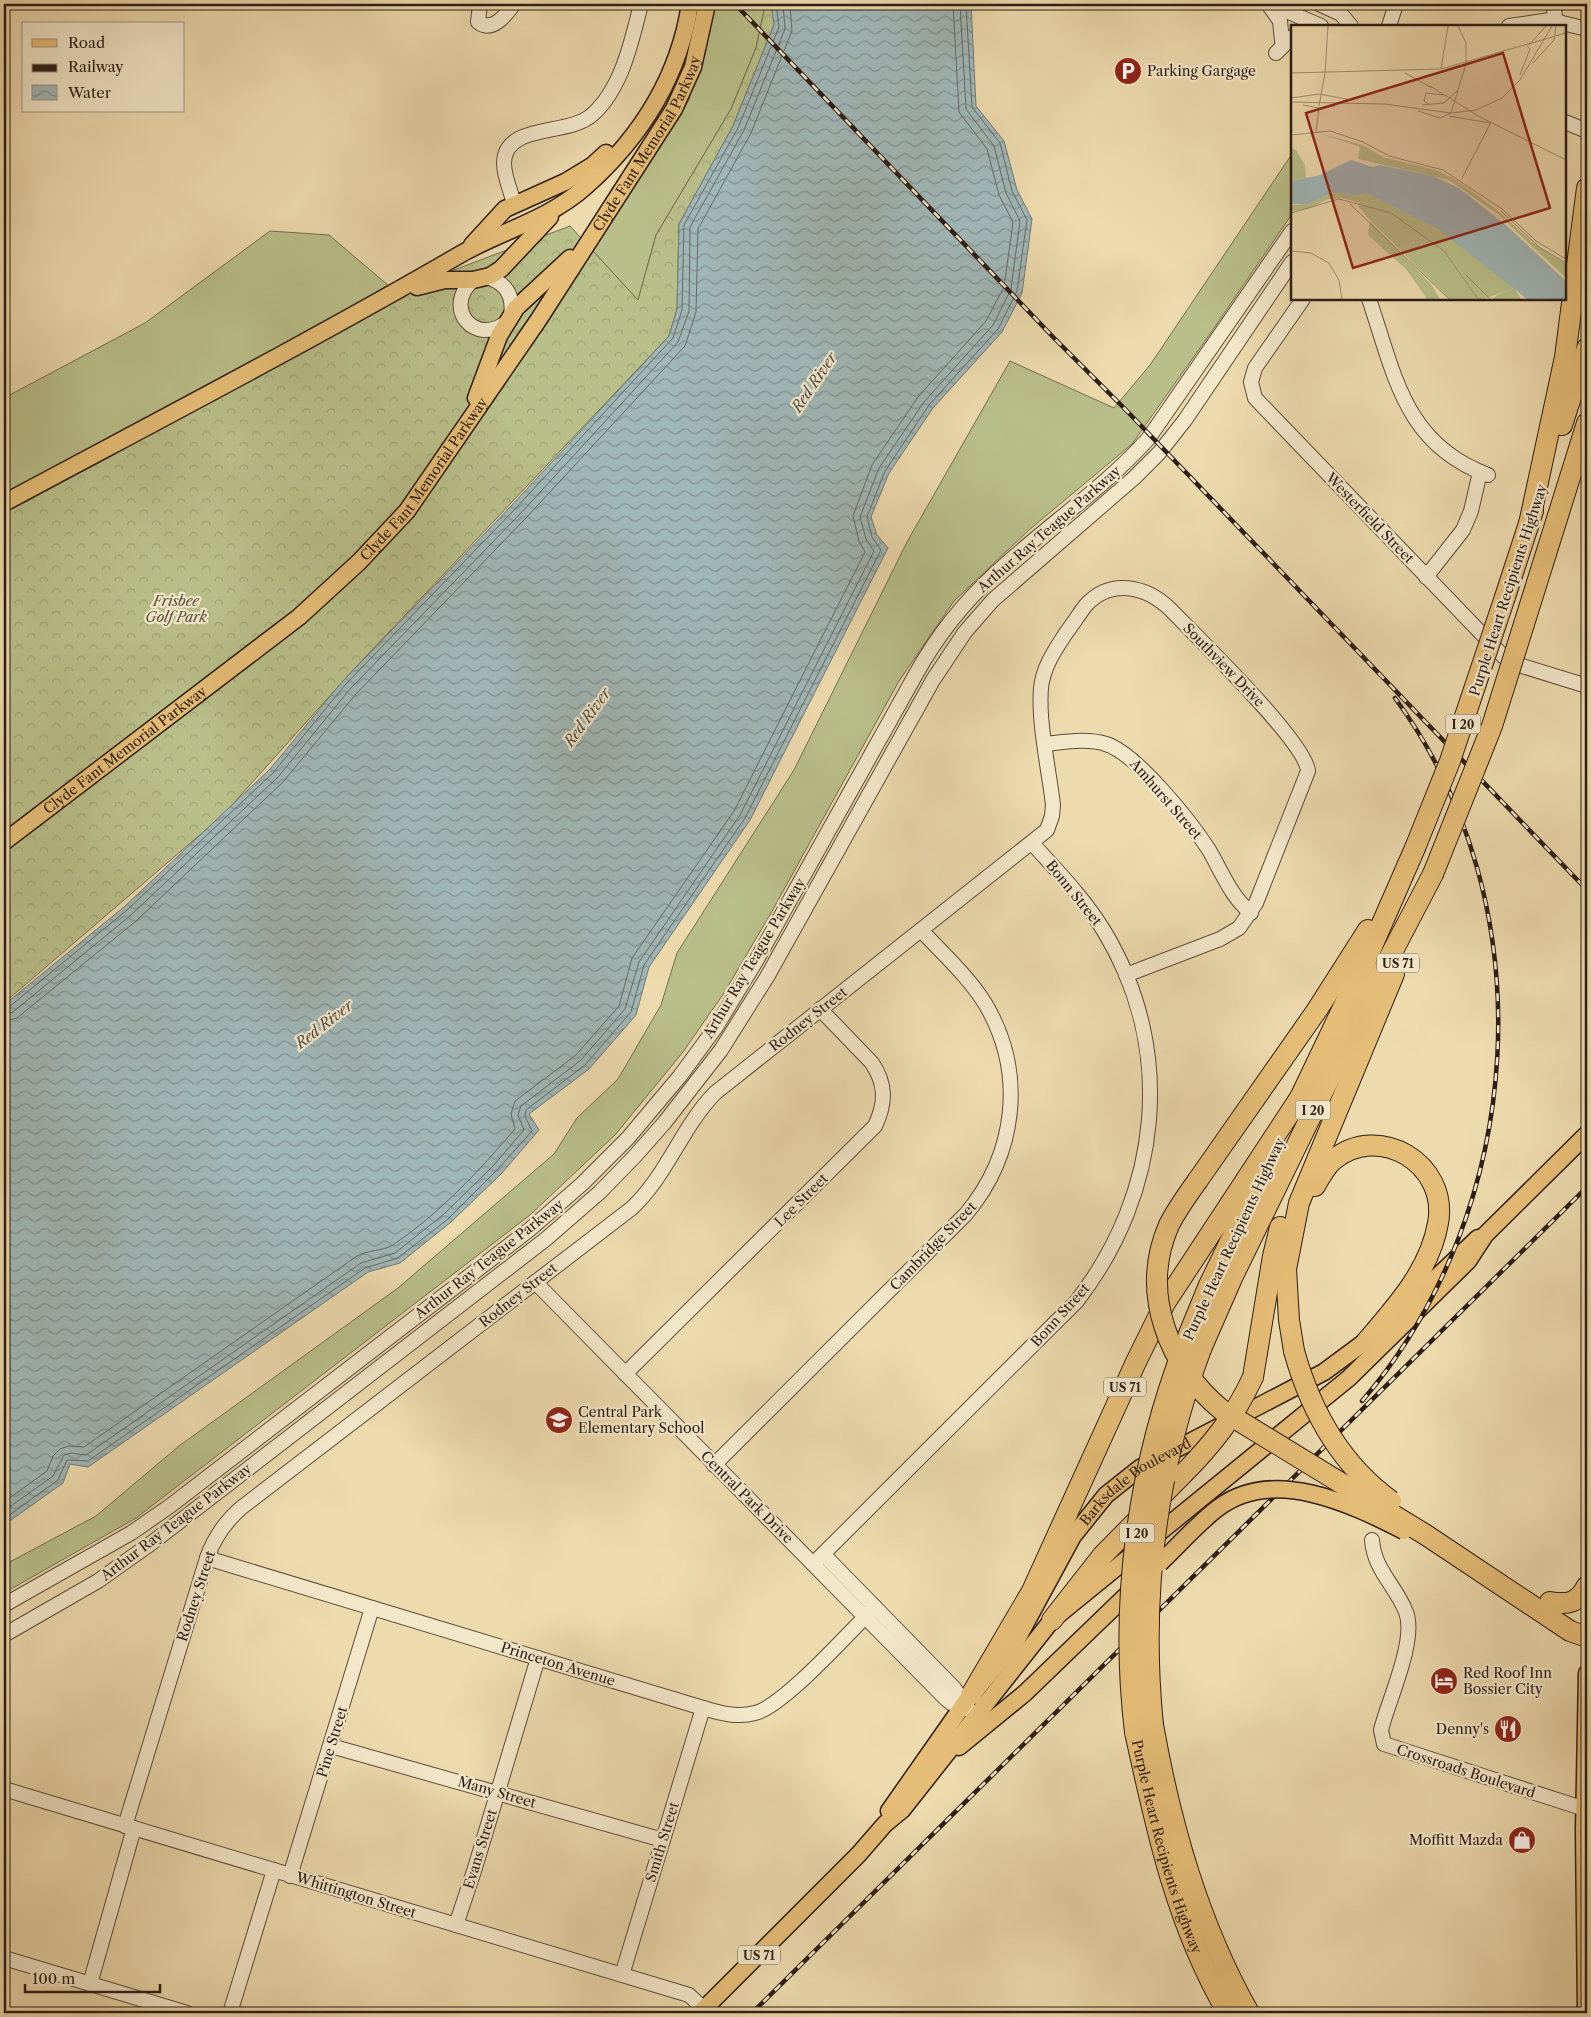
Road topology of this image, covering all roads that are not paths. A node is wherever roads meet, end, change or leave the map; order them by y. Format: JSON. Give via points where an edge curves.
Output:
{"nodes":[{"id":1,"x":480,"y":4,"type":"edge"},
{"id":2,"x":514,"y":4,"type":"edge"},
{"id":3,"x":641,"y":4,"type":"edge"},
{"id":4,"x":690,"y":4,"type":"edge"},
{"id":5,"x":707,"y":4,"type":"edge"},
{"id":6,"x":1269,"y":4,"type":"edge"},
{"id":7,"x":1319,"y":4,"type":"edge"},
{"id":8,"x":1396,"y":4,"type":"edge"},
{"id":9,"x":1553,"y":4,"type":"edge"},
{"id":10,"x":1556,"y":21,"type":"junction"},
{"id":11,"x":1319,"y":25,"type":"edge"},
{"id":12,"x":1350,"y":25,"type":"edge"},
{"id":13,"x":1389,"y":25,"type":"edge"},
{"id":14,"x":1515,"y":25,"type":"edge"},
{"id":15,"x":1587,"y":29,"type":"edge"},
{"id":16,"x":1284,"y":44,"type":"edge"},
{"id":17,"x":660,"y":95,"type":"junction"},
{"id":18,"x":1566,"y":122,"type":"edge"},
{"id":19,"x":1587,"y":131,"type":"edge"},
{"id":20,"x":1587,"y":188,"type":"edge"},
{"id":21,"x":619,"y":195,"type":"junction"},
{"id":22,"x":514,"y":204,"type":"junction"},
{"id":23,"x":564,"y":204,"type":"junction"},
{"id":24,"x":1291,"y":232,"type":"edge"},
{"id":25,"x":462,"y":254,"type":"junction"},
{"id":26,"x":1291,"y":263,"type":"edge"},
{"id":27,"x":479,"y":279,"type":"junction"},
{"id":28,"x":396,"y":292,"type":"junction"},
{"id":29,"x":1302,"y":300,"type":"edge"},
{"id":30,"x":1368,"y":300,"type":"edge"},
{"id":31,"x":509,"y":319,"type":"junction"},
{"id":32,"x":1587,"y":348,"type":"edge"},
{"id":33,"x":1587,"y":423,"type":"edge"},
{"id":34,"x":1587,"y":454,"type":"edge"},
{"id":35,"x":443,"y":460,"type":"junction"},
{"id":36,"x":1566,"y":490,"type":"junction"},
{"id":37,"x":4,"y":502,"type":"edge"},
{"id":38,"x":1529,"y":524,"type":"junction"},
{"id":39,"x":1426,"y":577,"type":"junction"},
{"id":40,"x":1587,"y":686,"type":"edge"},
{"id":41,"x":1046,"y":744,"type":"junction"},
{"id":42,"x":4,"y":842,"type":"edge"},
{"id":43,"x":1032,"y":843,"type":"junction"},
{"id":44,"x":1412,"y":855,"type":"junction"},
{"id":45,"x":1433,"y":874,"type":"junction"},
{"id":46,"x":1251,"y":913,"type":"junction"},
{"id":47,"x":920,"y":930,"type":"junction"},
{"id":48,"x":1126,"y":975,"type":"junction"},
{"id":49,"x":820,"y":1009,"type":"junction"},
{"id":50,"x":1362,"y":1050,"type":"junction"},
{"id":51,"x":1302,"y":1093,"type":"junction"},
{"id":52,"x":1587,"y":1134,"type":"edge"},
{"id":53,"x":1485,"y":1235,"type":"junction"},
{"id":54,"x":535,"y":1282,"type":"junction"},
{"id":55,"x":1288,"y":1300,"type":"junction"},
{"id":56,"x":1366,"y":1342,"type":"junction"},
{"id":57,"x":1193,"y":1345,"type":"junction"},
{"id":58,"x":625,"y":1374,"type":"junction"},
{"id":59,"x":714,"y":1465,"type":"junction"},
{"id":60,"x":1429,"y":1535,"type":"junction"},
{"id":61,"x":1372,"y":1540,"type":"dead end"},
{"id":62,"x":207,"y":1558,"type":"junction"},
{"id":63,"x":818,"y":1559,"type":"junction"},
{"id":64,"x":1587,"y":1586,"type":"edge"},
{"id":65,"x":1550,"y":1602,"type":"junction"},
{"id":66,"x":4,"y":1605,"type":"edge"},
{"id":67,"x":874,"y":1607,"type":"junction"},
{"id":68,"x":372,"y":1608,"type":"junction"},
{"id":69,"x":864,"y":1617,"type":"junction"},
{"id":70,"x":1052,"y":1620,"type":"junction"},
{"id":71,"x":1587,"y":1632,"type":"edge"},
{"id":72,"x":4,"y":1635,"type":"edge"},
{"id":73,"x":1587,"y":1637,"type":"edge"},
{"id":74,"x":538,"y":1658,"type":"junction"},
{"id":75,"x":1587,"y":1673,"type":"edge"},
{"id":76,"x":703,"y":1708,"type":"junction"},
{"id":77,"x":974,"y":1710,"type":"junction"},
{"id":78,"x":331,"y":1746,"type":"junction"},
{"id":79,"x":4,"y":1789,"type":"edge"},
{"id":80,"x":498,"y":1792,"type":"junction"},
{"id":81,"x":1585,"y":1809,"type":"junction"},
{"id":82,"x":885,"y":1824,"type":"junction"},
{"id":83,"x":130,"y":1827,"type":"junction"},
{"id":84,"x":663,"y":1840,"type":"junction"},
{"id":85,"x":274,"y":1870,"type":"junction"},
{"id":86,"x":290,"y":1876,"type":"junction"},
{"id":87,"x":456,"y":1925,"type":"junction"},
{"id":88,"x":4,"y":1958,"type":"edge"},
{"id":89,"x":622,"y":1975,"type":"junction"},
{"id":90,"x":90,"y":1984,"type":"junction"},
{"id":91,"x":702,"y":2011,"type":"edge"},
{"id":92,"x":1244,"y":2012,"type":"edge"},
{"id":93,"x":187,"y":2013,"type":"edge"},
{"id":94,"x":230,"y":2013,"type":"edge"},
{"id":95,"x":1586,"y":2013,"type":"edge"}],
"edges":[{"from":1,"to":2,"type":"street","via":[[478,22],[490,26],[503,18]]},
{"from":3,"to":22,"type":"street","via":[[621,71],[609,95],[594,114],[578,125],[520,137],[510,144],[504,163]]},
{"from":4,"to":17,"type":"main road","name":"Clyde Fant Memorial Parkway","via":[[679,53]]},
{"from":5,"to":21,"type":"main road","name":"Clyde Fant Memorial Parkway","via":[[686,84]]},
{"from":6,"to":11,"type":"street"},
{"from":6,"to":16,"type":"street","via":[[1280,21]]},
{"from":7,"to":12,"type":"street","via":[[1341,14]]},
{"from":8,"to":13,"type":"street"},
{"from":9,"to":10,"type":"street"},
{"from":10,"to":14,"type":"street"},
{"from":10,"to":15,"type":"street"},
{"from":17,"to":22,"type":"main road","via":[[634,126],[593,165],[565,182]]},
{"from":17,"to":23,"type":"main road","name":"Clyde Fant Memorial Parkway","via":[[648,116],[612,160]]},
{"from":18,"to":19,"type":"street"},
{"from":20,"to":38,"type":"highway","via":[[1565,357]]},
{"from":21,"to":31,"type":"main road","via":[[565,264],[527,296]]},
{"from":21,"to":35,"type":"main road","name":"Clyde Fant Memorial Parkway"},
{"from":22,"to":25,"type":"main road"},
{"from":23,"to":25,"type":"main road","name":"Clyde Fant Memorial Parkway"},
{"from":23,"to":27,"type":"main road","via":[[501,269]]},
{"from":24,"to":66,"type":"street","name":"Arthur Ray Teague Parkway","via":[[1148,439],[991,577],[942,633],[918,669],[727,1010],[680,1076],[620,1146],[529,1230],[195,1488],[131,1533]]},
{"from":25,"to":28,"type":"main road","name":"Clyde Fant Memorial Parkway"},
{"from":26,"to":72,"type":"street","name":"Arthur Ray Teague Parkway","via":[[1159,453],[1003,590],[965,632],[933,680],[747,1011],[697,1083],[635,1156],[546,1240],[146,1548],[98,1581]]},
{"from":27,"to":28,"type":"main road","via":[[446,280]]},
{"from":27,"to":31,"type":"street","via":[[499,282],[508,290],[512,302]]},
{"from":27,"to":31,"type":"street","via":[[461,296],[461,313],[465,320],[471,326],[487,331],[501,327]]},
{"from":28,"to":37,"type":"main road","name":"Clyde Fant Memorial Parkway"},
{"from":29,"to":39,"type":"street","name":"Westerfield Street","via":[[1255,368],[1251,377],[1253,392]]},
{"from":30,"to":39,"type":"street","via":[[1414,418],[1441,450],[1484,474],[1463,530]]},
{"from":31,"to":35,"type":"main road","via":[[499,336],[483,383]]},
{"from":32,"to":38,"type":"highway","name":"Purple Heart Recipients Highway","number":"I 20"},
{"from":33,"to":36,"type":"highway","name":"Purple Heart Recipients Highway","number":"I 20"},
{"from":34,"to":36,"type":"highway"},
{"from":35,"to":42,"type":"main road","name":"Clyde Fant Memorial Parkway","via":[[407,511],[322,598]]},
{"from":36,"to":45,"type":"highway","name":"Purple Heart Recipients Highway","number":"I 20","bridge":true,"via":[[1489,734]]},
{"from":38,"to":44,"type":"highway","name":"Purple Heart Recipients Highway","number":"I 20","bridge":true,"via":[[1462,727]]},
{"from":39,"to":40,"type":"street","name":"Westerfield Street","via":[[1507,659]]},
{"from":41,"to":43,"type":"street","name":"Southview Drive","via":[[1052,816],[1047,830]]},
{"from":41,"to":46,"type":"street","name":"Amhurst Street","via":[[1098,742],[1123,752],[1187,821],[1208,849],[1236,898]]},
{"from":41,"to":46,"type":"street","name":"Southview Drive","via":[[1041,696],[1045,669],[1086,605],[1107,591],[1123,588],[1145,591],[1161,600],[1272,716],[1308,764],[1304,784]]},
{"from":43,"to":47,"type":"street","name":"Rodney Street"},
{"from":43,"to":48,"type":"street","name":"Bonn Street","via":[[1086,904]]},
{"from":44,"to":51,"type":"highway","name":"Purple Heart Recipients Highway","number":"I 20"},
{"from":44,"to":60,"type":"highway","bridge":true,"via":[[1318,1010],[1169,1226],[1160,1262],[1160,1308],[1166,1333],[1180,1364],[1204,1395],[1223,1411]]},
{"from":45,"to":50,"type":"highway","number":"US 71"},
{"from":45,"to":57,"type":"highway","name":"Purple Heart Recipients Highway","number":"I 20","via":[[1343,1050],[1229,1286]]},
{"from":46,"to":48,"type":"street","name":"Southview Drive","via":[[1232,934]]},
{"from":47,"to":49,"type":"street","name":"Rodney Street"},
{"from":47,"to":59,"type":"street","name":"Cambridge Street","via":[[974,988],[986,1005],[1003,1044],[1011,1101],[1002,1154],[988,1184],[966,1214]]},
{"from":48,"to":63,"type":"street","name":"Bonn Street","via":[[1147,1052],[1149,1127],[1136,1191],[1109,1254],[1088,1287],[1059,1320]]},
{"from":49,"to":54,"type":"street","name":"Rodney Street","via":[[708,1100],[655,1182],[638,1202]]},
{"from":49,"to":58,"type":"street","name":"Lee Street","via":[[878,1073],[882,1082],[883,1105],[875,1126]]},
{"from":50,"to":55,"type":"highway","via":[[1299,1203],[1286,1269]]},
{"from":50,"to":70,"type":"highway","number":"US 71","bridge":true,"via":[[1299,1173],[1285,1208],[1273,1256],[1253,1377],[1236,1411],[1223,1431],[1103,1555]]},
{"from":51,"to":57,"type":"highway","name":"Purple Heart Recipients Highway","number":"I 20","via":[[1209,1285]]},
{"from":51,"to":77,"type":"highway","number":"US 71","via":[[1162,1310]]},
{"from":52,"to":53,"type":"main road","name":"Barksdale Boulevard"},
{"from":53,"to":56,"type":"main road","name":"Barksdale Boulevard","via":[[1467,1246]]},
{"from":53,"to":70,"type":"main road","name":"Barksdale Boulevard","via":[[1468,1261],[1349,1378]]},
{"from":54,"to":58,"type":"street","name":"Central Park Drive"},
{"from":54,"to":62,"type":"street","name":"Rodney Street","via":[[241,1508],[221,1529]]},
{"from":55,"to":56,"type":"highway","via":[[1310,1202],[1322,1172],[1333,1160],[1363,1146],[1400,1151],[1416,1161],[1436,1186],[1438,1223],[1416,1278]]},
{"from":55,"to":60,"type":"highway","bridge":true,"via":[[1294,1351],[1316,1414],[1347,1461]]},
{"from":56,"to":77,"type":"main road","name":"Barksdale Boulevard","via":[[1296,1388],[1140,1468],[1106,1495],[1073,1536],[1015,1643]]},
{"from":57,"to":92,"type":"highway","name":"Purple Heart Recipients Highway","number":"I 20","bridge":true,"via":[[1185,1394],[1165,1470],[1154,1542],[1144,1728],[1189,1878]]},
{"from":58,"to":59,"type":"street","name":"Central Park Drive"},
{"from":59,"to":63,"type":"street","name":"Central Park Drive","via":[[749,1504]]},
{"from":60,"to":65,"type":"highway"},
{"from":60,"to":73,"type":"highway","via":[[1570,1631]]},
{"from":60,"to":77,"type":"main road","bridge":true,"via":[[1308,1493],[1269,1489],[1235,1498],[1218,1508],[1025,1693]]},
{"from":61,"to":81,"type":"street","name":"Crossroads Boulevard","via":[[1375,1560],[1406,1613],[1409,1634],[1381,1730],[1384,1744]]},
{"from":62,"to":68,"type":"street","name":"Princeton Avenue"},
{"from":62,"to":83,"type":"street","name":"Rodney Street"},
{"from":63,"to":67,"type":"street","name":"Central Park Drive"},
{"from":63,"to":69,"type":"street","name":"Central Park Drive"},
{"from":64,"to":65,"type":"highway","via":[[1580,1598],[1572,1603]]},
{"from":65,"to":71,"type":"highway"},
{"from":67,"to":69,"type":"street","name":"Princeton Avenue"},
{"from":67,"to":77,"type":"street","name":"Central Park Drive"},
{"from":68,"to":74,"type":"street","name":"Princeton Avenue"},
{"from":68,"to":78,"type":"street","name":"Pine Street"},
{"from":69,"to":76,"type":"street","name":"Princeton Avenue","via":[[782,1698],[766,1709],[737,1715]]},
{"from":69,"to":77,"type":"street","name":"Central Park Drive","via":[[946,1699]]},
{"from":70,"to":77,"type":"main road","name":"Barksdale Boulevard","number":"US 71"},
{"from":74,"to":76,"type":"street","name":"Princeton Avenue"},
{"from":74,"to":80,"type":"street","name":"Evans Street"},
{"from":75,"to":81,"type":"main road"},
{"from":76,"to":84,"type":"street","name":"Smith Street"},
{"from":77,"to":82,"type":"main road","name":"Barksdale Boulevard","number":"US 71","via":[[893,1804]]},
{"from":77,"to":82,"type":"main road","name":"Barksdale Boulevard","number":"US 71","via":[[959,1747],[922,1784],[902,1810]]},
{"from":78,"to":80,"type":"street","name":"Many Street"},
{"from":78,"to":86,"type":"street","name":"Pine Street"},
{"from":79,"to":83,"type":"street","name":"Whittington Street"},
{"from":80,"to":84,"type":"street","name":"Many Street"},
{"from":80,"to":87,"type":"street","name":"Evans Street"},
{"from":81,"to":95,"type":"main road"},
{"from":82,"to":91,"type":"main road","name":"Barksdale Boulevard","number":"US 71"},
{"from":83,"to":85,"type":"street","name":"Whittington Street"},
{"from":83,"to":90,"type":"street","name":"Rodney Street"},
{"from":84,"to":89,"type":"street","name":"Smith Street"},
{"from":85,"to":86,"type":"street","name":"Whittington Street"},
{"from":85,"to":94,"type":"street"},
{"from":86,"to":87,"type":"street","name":"Whittington Street"},
{"from":87,"to":89,"type":"street","name":"Whittington Street"},
{"from":88,"to":90,"type":"street"},
{"from":89,"to":91,"type":"street","name":"Whittington Street","via":[[689,1995]]},
{"from":90,"to":93,"type":"street"}]}
